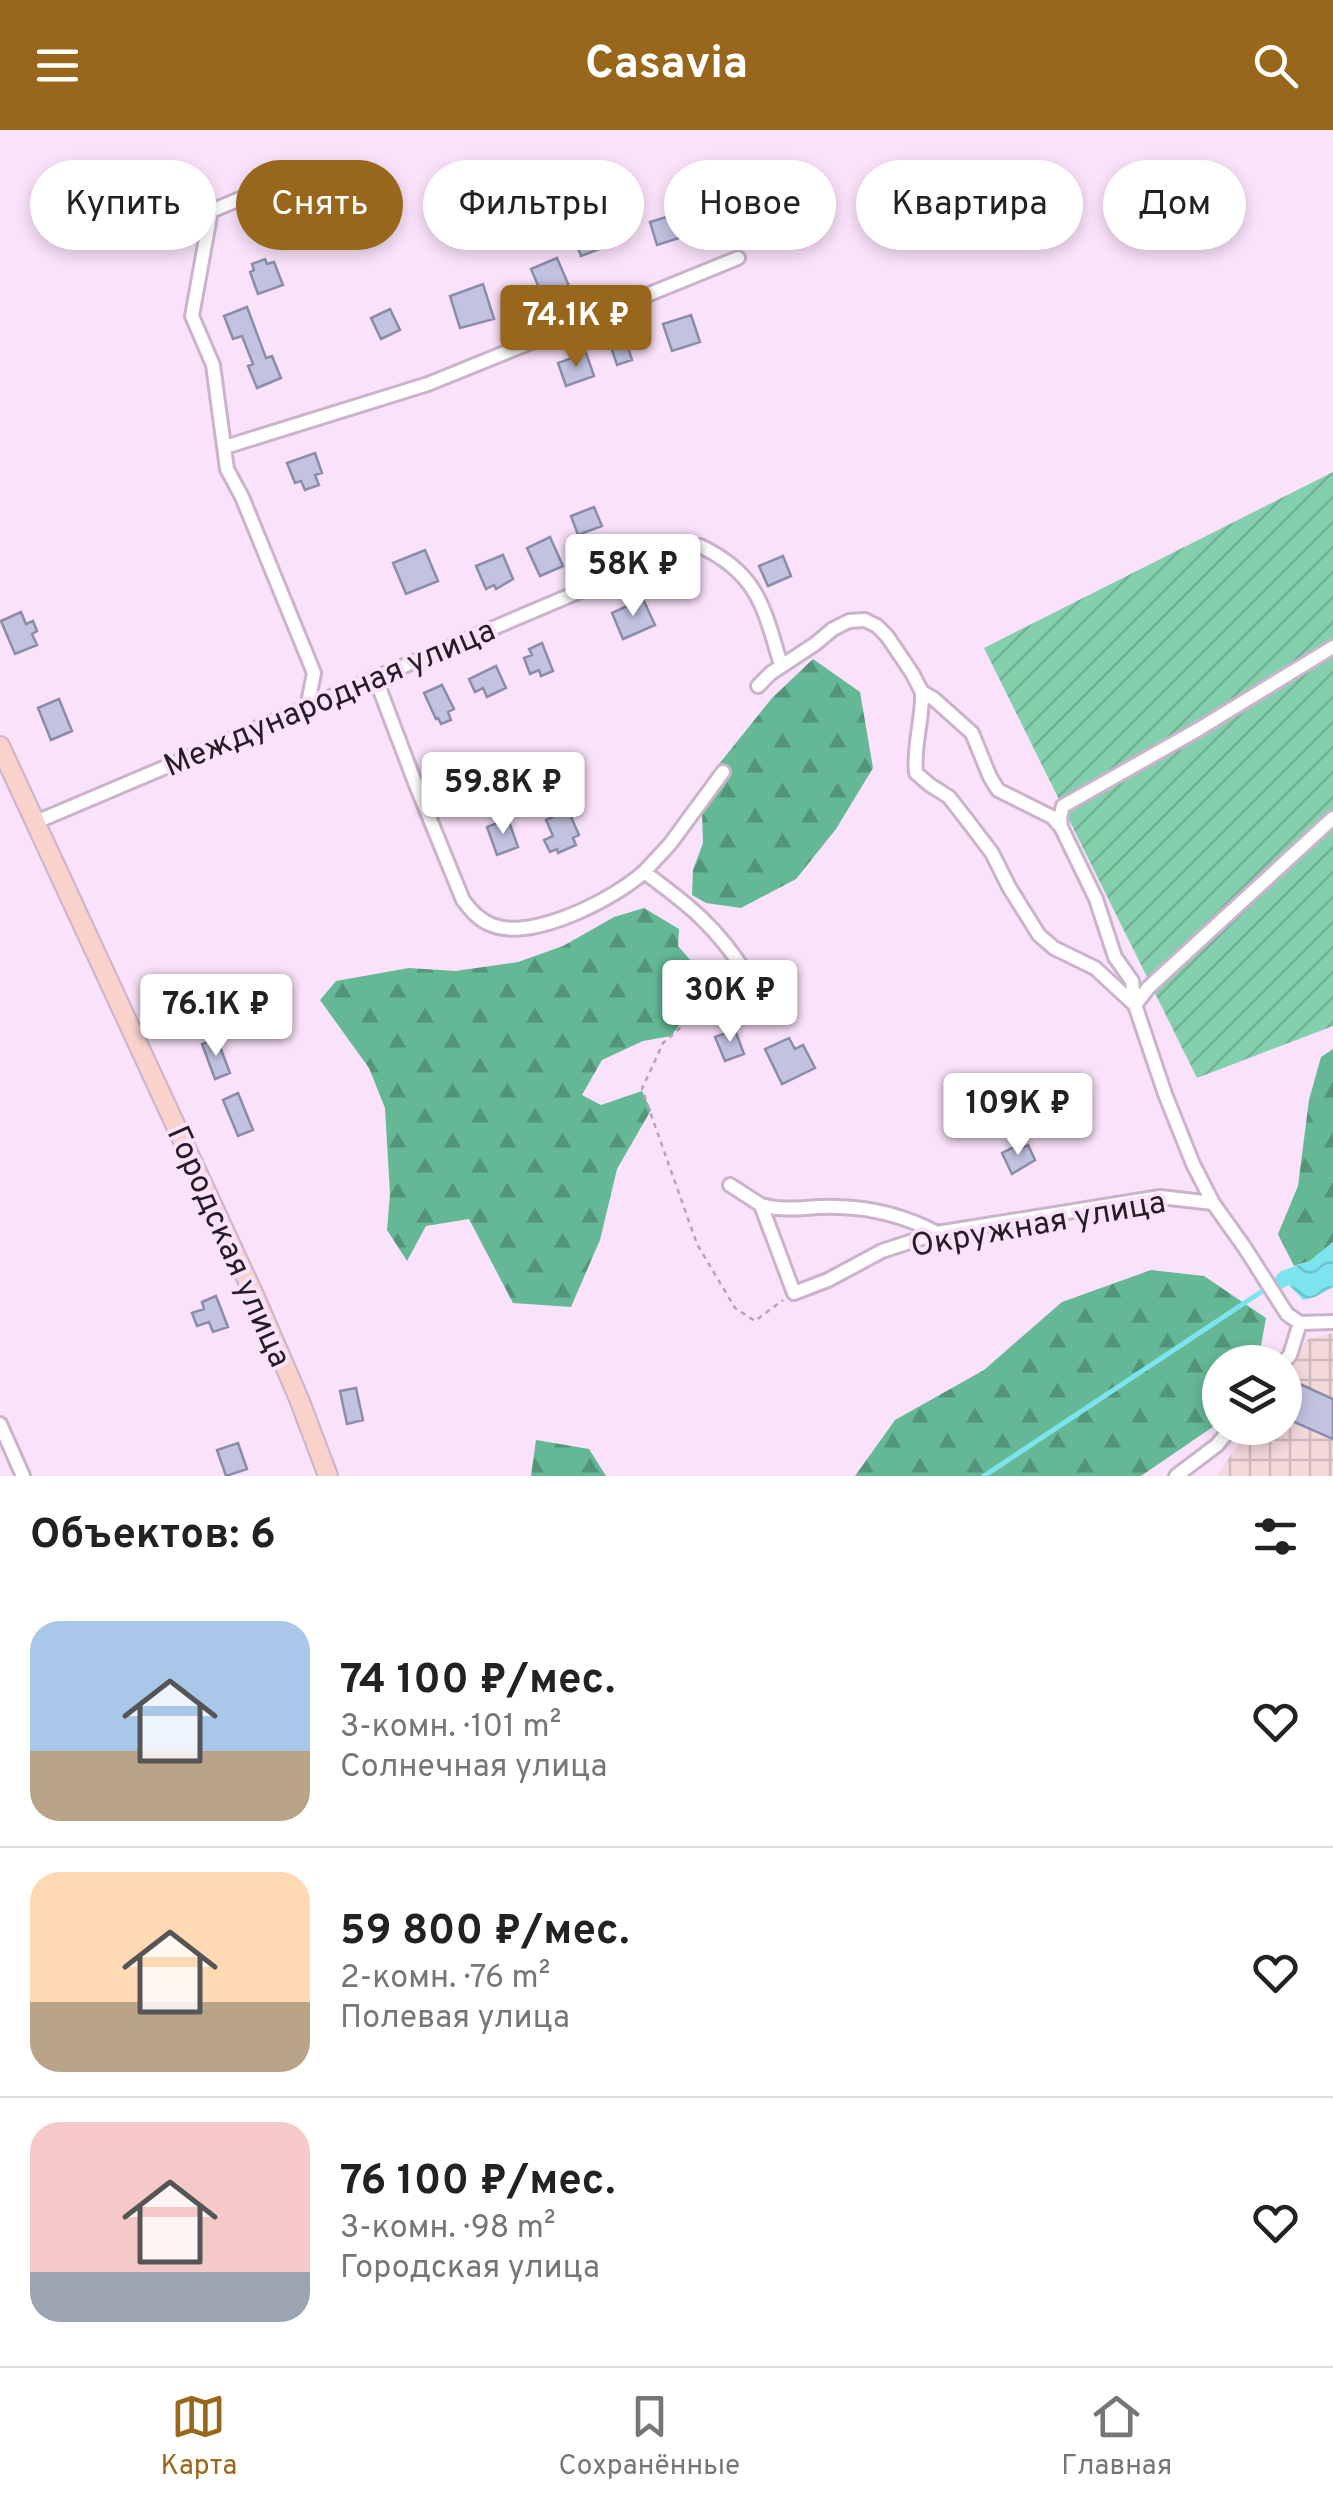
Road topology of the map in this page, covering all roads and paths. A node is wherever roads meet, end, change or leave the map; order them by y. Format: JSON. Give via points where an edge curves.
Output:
{"nodes":[{"id":1,"x":236,"y":201,"type":"edge"},
{"id":2,"x":738,"y":258,"type":"dead end"},
{"id":3,"x":224,"y":447,"type":"junction"},
{"id":4,"x":1333,"y":647,"type":"edge"},
{"id":5,"x":780,"y":666,"type":"junction"},
{"id":6,"x":375,"y":677,"type":"junction"},
{"id":7,"x":758,"y":686,"type":"dead end"},
{"id":8,"x":922,"y":692,"type":"junction"},
{"id":9,"x":307,"y":708,"type":"junction"},
{"id":10,"x":0,"y":746,"type":"edge"},
{"id":11,"x":6,"y":772,"type":"edge"},
{"id":12,"x":723,"y":772,"type":"dead end"},
{"id":13,"x":1333,"y":818,"type":"edge"},
{"id":14,"x":36,"y":822,"type":"junction"},
{"id":15,"x":1062,"y":827,"type":"junction"},
{"id":16,"x":644,"y":872,"type":"junction"},
{"id":17,"x":1134,"y":1006,"type":"junction"},
{"id":18,"x":697,"y":1014,"type":"joint"},
{"id":19,"x":730,"y":1186,"type":"dead end"},
{"id":20,"x":1213,"y":1203,"type":"junction"},
{"id":21,"x":762,"y":1205,"type":"junction"},
{"id":22,"x":937,"y":1233,"type":"junction"},
{"id":23,"x":794,"y":1292,"type":"junction"},
{"id":24,"x":1333,"y":1322,"type":"edge"},
{"id":25,"x":1300,"y":1323,"type":"junction"},
{"id":26,"x":1293,"y":1345,"type":"edge"},
{"id":27,"x":0,"y":1424,"type":"edge"},
{"id":28,"x":1218,"y":1445,"type":"edge"},
{"id":29,"x":23,"y":1476,"type":"edge"},
{"id":30,"x":328,"y":1476,"type":"edge"},
{"id":31,"x":1176,"y":1476,"type":"edge"}],
"edges":[{"from":1,"to":3,"type":"street","via":[[211,211],[192,316],[213,366]]},
{"from":2,"to":3,"type":"street","via":[[428,384]]},
{"from":3,"to":9,"type":"street","via":[[226,469],[314,673]]},
{"from":4,"to":15,"type":"street","via":[[1063,806]]},
{"from":5,"to":6,"type":"street","name":"Международная улица","via":[[758,596],[700,546]]},
{"from":5,"to":7,"type":"street"},
{"from":5,"to":8,"type":"street","via":[[833,629],[865,620],[887,636]]},
{"from":6,"to":9,"type":"street","name":"Международная улица"},
{"from":6,"to":16,"type":"street","via":[[474,915],[494,926],[548,924],[624,890]]},
{"from":8,"to":15,"type":"street","via":[[972,733],[998,790]]},
{"from":8,"to":17,"type":"street","via":[[916,773],[949,797],[970,824],[1039,934],[1095,968]]},
{"from":9,"to":14,"type":"street","name":"Международная улица"},
{"from":10,"to":11,"type":"main road","name":"Городская улица"},
{"from":11,"to":14,"type":"main road","name":"Городская улица"},
{"from":12,"to":16,"type":"street"},
{"from":13,"to":17,"type":"street"},
{"from":14,"to":30,"type":"main road","name":"Городская улица","via":[[255,1297]]},
{"from":15,"to":17,"type":"street","via":[[1132,981]]},
{"from":16,"to":18,"type":"street","via":[[730,946],[747,975]]},
{"from":17,"to":20,"type":"street"},
{"from":18,"to":23,"type":"path","via":[[663,1043],[642,1089],[697,1244],[736,1308],[755,1321]]},
{"from":19,"to":21,"type":"street"},
{"from":20,"to":22,"type":"street","name":"Окружная улица","via":[[1160,1196]]},
{"from":20,"to":25,"type":"street","name":"Окружная улица","via":[[1286,1314]]},
{"from":21,"to":22,"type":"street","via":[[838,1206],[894,1215]]},
{"from":21,"to":23,"type":"street"},
{"from":22,"to":23,"type":"street","name":"Окружная улица"},
{"from":24,"to":25,"type":"street"},
{"from":25,"to":26,"type":"street"},
{"from":27,"to":29,"type":"street"},
{"from":28,"to":31,"type":"street"}]}
